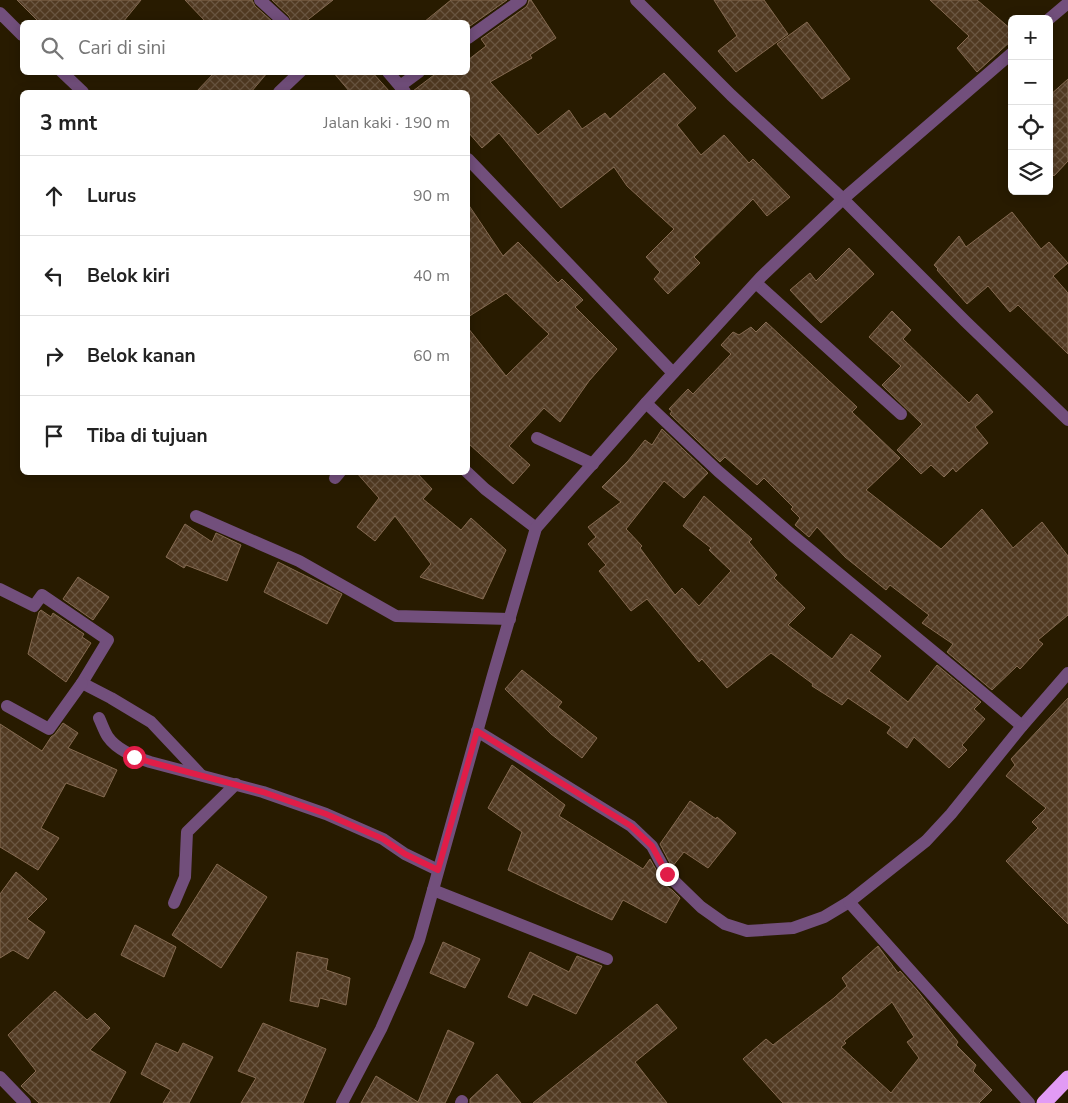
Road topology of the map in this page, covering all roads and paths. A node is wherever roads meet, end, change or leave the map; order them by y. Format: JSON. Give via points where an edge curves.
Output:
{"nodes":[{"id":1,"x":260,"y":0,"type":"edge"},
{"id":2,"x":521,"y":0,"type":"edge"},
{"id":3,"x":636,"y":0,"type":"edge"},
{"id":4,"x":1068,"y":2,"type":"edge"},
{"id":5,"x":0,"y":13,"type":"edge"},
{"id":6,"x":1053,"y":15,"type":"edge"},
{"id":7,"x":282,"y":20,"type":"edge"},
{"id":8,"x":20,"y":33,"type":"edge"},
{"id":9,"x":470,"y":37,"type":"edge"},
{"id":10,"x":1008,"y":56,"type":"edge"},
{"id":11,"x":65,"y":75,"type":"edge"},
{"id":12,"x":297,"y":75,"type":"edge"},
{"id":13,"x":390,"y":75,"type":"edge"},
{"id":14,"x":416,"y":75,"type":"edge"},
{"id":15,"x":402,"y":89,"type":"edge"},
{"id":16,"x":81,"y":90,"type":"edge"},
{"id":17,"x":281,"y":90,"type":"edge"},
{"id":18,"x":470,"y":161,"type":"edge"},
{"id":19,"x":843,"y":199,"type":"junction"},
{"id":20,"x":756,"y":283,"type":"junction"},
{"id":21,"x":673,"y":373,"type":"junction"},
{"id":22,"x":646,"y":402,"type":"junction"},
{"id":23,"x":901,"y":414,"type":"dead end"},
{"id":24,"x":1068,"y":420,"type":"edge"},
{"id":25,"x":537,"y":438,"type":"dead end"},
{"id":26,"x":593,"y":464,"type":"junction"},
{"id":27,"x":470,"y":475,"type":"edge"},
{"id":28,"x":196,"y":516,"type":"dead end"},
{"id":29,"x":536,"y":528,"type":"junction"},
{"id":30,"x":0,"y":589,"type":"edge"},
{"id":31,"x":510,"y":618,"type":"junction"},
{"id":32,"x":1068,"y":673,"type":"edge"},
{"id":33,"x":82,"y":684,"type":"junction"},
{"id":34,"x":7,"y":706,"type":"dead end"},
{"id":35,"x":99,"y":718,"type":"dead end"},
{"id":36,"x":1022,"y":726,"type":"junction"},
{"id":37,"x":477,"y":731,"type":"junction"},
{"id":38,"x":202,"y":775,"type":"junction"},
{"id":39,"x":236,"y":784,"type":"junction"},
{"id":40,"x":438,"y":870,"type":"junction"},
{"id":41,"x":433,"y":890,"type":"junction"},
{"id":42,"x":849,"y":902,"type":"junction"},
{"id":43,"x":174,"y":903,"type":"dead end"},
{"id":44,"x":607,"y":959,"type":"dead end"},
{"id":45,"x":0,"y":1077,"type":"edge"},
{"id":46,"x":1068,"y":1078,"type":"edge"},
{"id":47,"x":24,"y":1103,"type":"edge"},
{"id":48,"x":342,"y":1103,"type":"edge"},
{"id":49,"x":1029,"y":1103,"type":"edge"},
{"id":50,"x":1044,"y":1103,"type":"edge"}],
"edges":[{"from":1,"to":7,"type":"street"},
{"from":2,"to":9,"type":"street"},
{"from":3,"to":19,"type":"street","via":[[731,95]]},
{"from":4,"to":6,"type":"street"},
{"from":5,"to":8,"type":"street"},
{"from":10,"to":19,"type":"street"},
{"from":11,"to":16,"type":"street"},
{"from":12,"to":17,"type":"street"},
{"from":13,"to":15,"type":"street"},
{"from":14,"to":15,"type":"street"},
{"from":18,"to":21,"type":"street"},
{"from":19,"to":20,"type":"street"},
{"from":19,"to":24,"type":"street"},
{"from":20,"to":21,"type":"street"},
{"from":20,"to":23,"type":"street"},
{"from":21,"to":22,"type":"street"},
{"from":22,"to":26,"type":"street"},
{"from":22,"to":36,"type":"street","via":[[777,522]]},
{"from":25,"to":26,"type":"street"},
{"from":26,"to":29,"type":"street"},
{"from":27,"to":29,"type":"street"},
{"from":28,"to":31,"type":"street","via":[[299,561],[396,616]]},
{"from":29,"to":31,"type":"street"},
{"from":30,"to":33,"type":"street","via":[[34,606],[42,595],[108,640]]},
{"from":31,"to":37,"type":"street"},
{"from":32,"to":36,"type":"street"},
{"from":33,"to":34,"type":"street","via":[[49,729]]},
{"from":33,"to":38,"type":"street","via":[[152,722]]},
{"from":35,"to":38,"type":"street","via":[[108,737],[134,757]]},
{"from":36,"to":42,"type":"street","via":[[952,814],[926,841]]},
{"from":37,"to":40,"type":"street"},
{"from":37,"to":42,"type":"street","via":[[631,826],[652,846],[667,874],[701,907],[726,924],[747,931],[792,928],[824,918]]},
{"from":38,"to":39,"type":"street"},
{"from":39,"to":40,"type":"street","via":[[326,814],[383,839]]},
{"from":39,"to":43,"type":"street","via":[[187,832],[185,876]]},
{"from":40,"to":41,"type":"street"},
{"from":41,"to":44,"type":"street"},
{"from":41,"to":48,"type":"street","via":[[419,940],[401,984]]},
{"from":42,"to":49,"type":"street"},
{"from":45,"to":47,"type":"street"},
{"from":46,"to":50,"type":"highway"}]}
